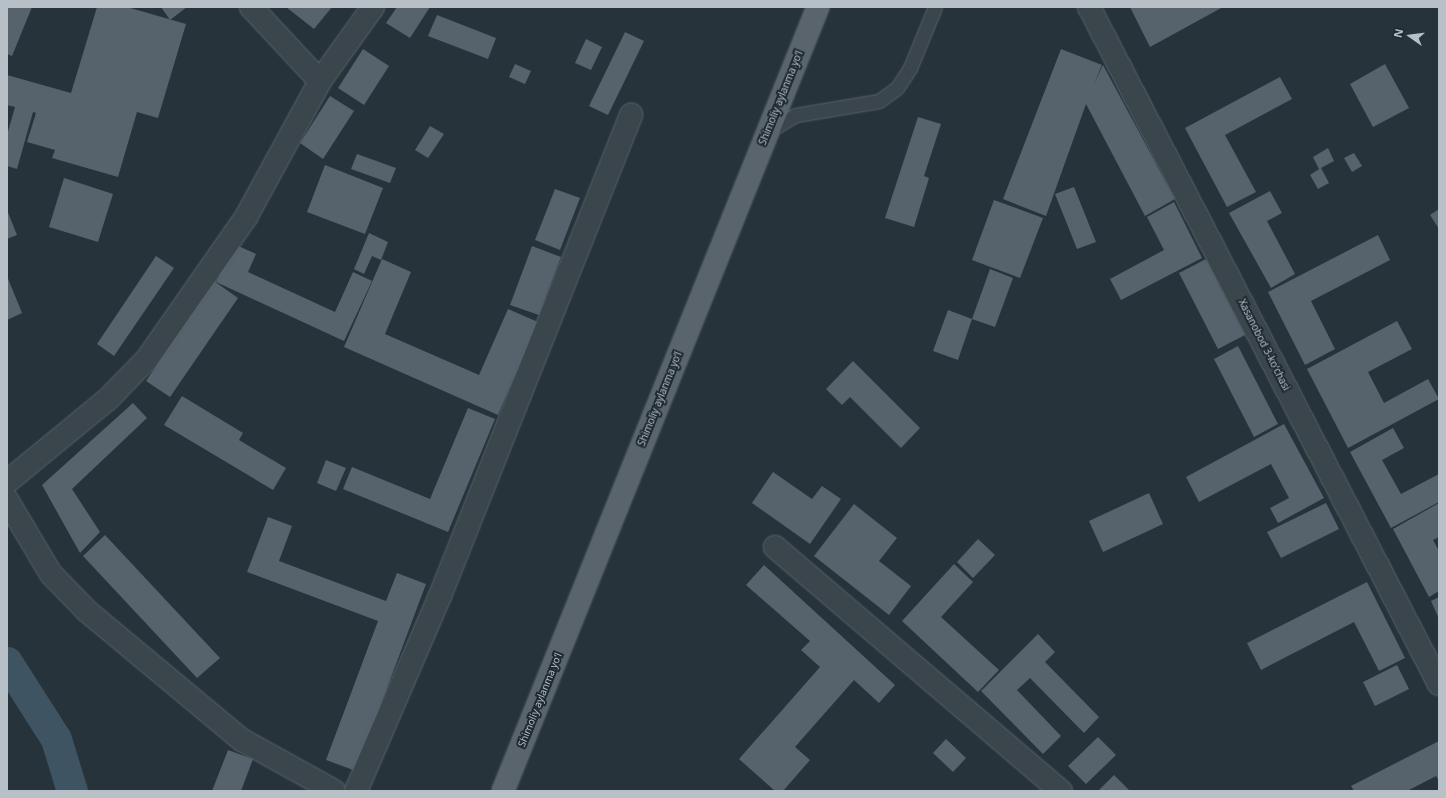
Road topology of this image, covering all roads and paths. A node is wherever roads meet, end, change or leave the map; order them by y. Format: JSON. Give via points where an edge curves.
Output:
{"nodes":[{"id":1,"x":252,"y":7,"type":"edge"},
{"id":2,"x":373,"y":7,"type":"edge"},
{"id":3,"x":818,"y":7,"type":"edge"},
{"id":4,"x":935,"y":7,"type":"edge"},
{"id":5,"x":1089,"y":7,"type":"edge"},
{"id":6,"x":320,"y":80,"type":"junction"},
{"id":7,"x":631,"y":115,"type":"dead end"},
{"id":8,"x":767,"y":132,"type":"junction"},
{"id":9,"x":7,"y":482,"type":"edge"},
{"id":10,"x":7,"y":500,"type":"edge"},
{"id":11,"x":774,"y":547,"type":"dead end"},
{"id":12,"x":1439,"y":684,"type":"edge"},
{"id":13,"x":334,"y":791,"type":"edge"},
{"id":14,"x":356,"y":791,"type":"edge"},
{"id":15,"x":503,"y":791,"type":"edge"},
{"id":16,"x":1061,"y":791,"type":"edge"}],
"edges":[{"from":1,"to":6,"type":"street"},
{"from":2,"to":6,"type":"street"},
{"from":3,"to":8,"type":"main road","name":"Shimoliy aylanma yoʻl"},
{"from":4,"to":8,"type":"lane","via":[[910,68],[897,88],[879,101],[796,115]]},
{"from":5,"to":12,"type":"street","name":"Xasanobod 3-koʻchasi"},
{"from":6,"to":9,"type":"street","via":[[246,217],[146,359],[108,399]]},
{"from":7,"to":14,"type":"street","via":[[440,596]]},
{"from":8,"to":15,"type":"main road","name":"Shimoliy aylanma yoʻl"},
{"from":10,"to":13,"type":"street","via":[[51,574],[87,611],[242,740]]},
{"from":11,"to":16,"type":"street"}]}
